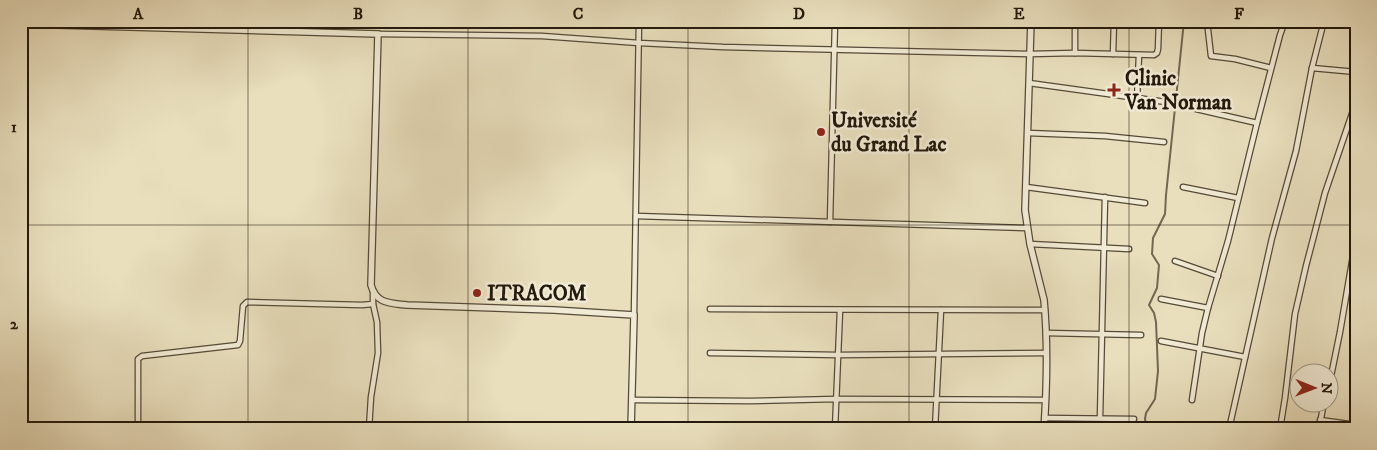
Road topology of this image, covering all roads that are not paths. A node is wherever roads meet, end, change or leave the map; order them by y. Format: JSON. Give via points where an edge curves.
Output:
{"nodes":[{"id":1,"x":640,"y":21,"type":"edge"},
{"id":2,"x":835,"y":21,"type":"edge"},
{"id":3,"x":1031,"y":21,"type":"edge"},
{"id":4,"x":1075,"y":21,"type":"edge"},
{"id":5,"x":1114,"y":21,"type":"edge"},
{"id":6,"x":1159,"y":21,"type":"edge"},
{"id":7,"x":1207,"y":21,"type":"edge"},
{"id":8,"x":1285,"y":21,"type":"edge"},
{"id":9,"x":1324,"y":21,"type":"edge"},
{"id":10,"x":21,"y":24,"type":"edge"},
{"id":11,"x":378,"y":34,"type":"junction"},
{"id":12,"x":639,"y":43,"type":"junction"},
{"id":13,"x":834,"y":50,"type":"junction"},
{"id":14,"x":1075,"y":53,"type":"junction"},
{"id":15,"x":1030,"y":54,"type":"junction"},
{"id":16,"x":1113,"y":54,"type":"junction"},
{"id":17,"x":1139,"y":55,"type":"junction"},
{"id":18,"x":1271,"y":68,"type":"junction"},
{"id":19,"x":1312,"y":68,"type":"junction"},
{"id":20,"x":1356,"y":72,"type":"edge"},
{"id":21,"x":1029,"y":83,"type":"junction"},
{"id":22,"x":1137,"y":99,"type":"junction"},
{"id":23,"x":1356,"y":102,"type":"edge"},
{"id":24,"x":1257,"y":123,"type":"junction"},
{"id":25,"x":1028,"y":132,"type":"junction"},
{"id":26,"x":1164,"y":142,"type":"dead end"},
{"id":27,"x":1026,"y":187,"type":"junction"},
{"id":28,"x":1183,"y":187,"type":"dead end"},
{"id":29,"x":1105,"y":197,"type":"junction"},
{"id":30,"x":1238,"y":198,"type":"junction"},
{"id":31,"x":1145,"y":203,"type":"dead end"},
{"id":32,"x":636,"y":216,"type":"junction"},
{"id":33,"x":830,"y":222,"type":"junction"},
{"id":34,"x":1027,"y":228,"type":"junction"},
{"id":35,"x":1356,"y":238,"type":"edge"},
{"id":36,"x":1030,"y":244,"type":"junction"},
{"id":37,"x":1103,"y":248,"type":"junction"},
{"id":38,"x":1129,"y":249,"type":"dead end"},
{"id":39,"x":1175,"y":261,"type":"dead end"},
{"id":40,"x":1218,"y":276,"type":"junction"},
{"id":41,"x":373,"y":293,"type":"junction"},
{"id":42,"x":1161,"y":299,"type":"dead end"},
{"id":43,"x":374,"y":304,"type":"junction"},
{"id":44,"x":1208,"y":308,"type":"junction"},
{"id":45,"x":710,"y":309,"type":"dead end"},
{"id":46,"x":840,"y":310,"type":"junction"},
{"id":47,"x":941,"y":310,"type":"junction"},
{"id":48,"x":1045,"y":310,"type":"junction"},
{"id":49,"x":634,"y":315,"type":"junction"},
{"id":50,"x":1046,"y":333,"type":"junction"},
{"id":51,"x":1102,"y":335,"type":"junction"},
{"id":52,"x":1140,"y":335,"type":"dead end"},
{"id":53,"x":1161,"y":341,"type":"dead end"},
{"id":54,"x":1200,"y":349,"type":"junction"},
{"id":55,"x":710,"y":353,"type":"dead end"},
{"id":56,"x":1046,"y":353,"type":"junction"},
{"id":57,"x":940,"y":354,"type":"junction"},
{"id":58,"x":838,"y":355,"type":"junction"},
{"id":59,"x":1245,"y":357,"type":"junction"},
{"id":60,"x":1334,"y":362,"type":"edge"},
{"id":61,"x":836,"y":399,"type":"junction"},
{"id":62,"x":633,"y":400,"type":"junction"},
{"id":63,"x":937,"y":400,"type":"junction"},
{"id":64,"x":1045,"y":400,"type":"junction"},
{"id":65,"x":1192,"y":400,"type":"dead end"},
{"id":66,"x":1322,"y":412,"type":"edge"},
{"id":67,"x":1045,"y":418,"type":"junction"},
{"id":68,"x":1100,"y":418,"type":"junction"},
{"id":69,"x":1134,"y":419,"type":"dead end"},
{"id":70,"x":1320,"y":420,"type":"junction"},
{"id":71,"x":1356,"y":425,"type":"edge"},
{"id":72,"x":138,"y":429,"type":"edge"},
{"id":73,"x":370,"y":429,"type":"edge"},
{"id":74,"x":631,"y":429,"type":"edge"},
{"id":75,"x":835,"y":429,"type":"edge"},
{"id":76,"x":935,"y":429,"type":"edge"},
{"id":77,"x":1044,"y":429,"type":"edge"},
{"id":78,"x":1229,"y":429,"type":"edge"},
{"id":79,"x":1280,"y":429,"type":"edge"},
{"id":80,"x":1319,"y":429,"type":"edge"}],
"edges":[{"from":1,"to":12,"type":"street"},
{"from":2,"to":13,"type":"street"},
{"from":3,"to":15,"type":"street"},
{"from":4,"to":14,"type":"street"},
{"from":5,"to":16,"type":"street"},
{"from":6,"to":17,"type":"street","via":[[1157,53]]},
{"from":7,"to":18,"type":"street","via":[[1211,56]]},
{"from":8,"to":18,"type":"street"},
{"from":9,"to":19,"type":"street"},
{"from":10,"to":11,"type":"street"},
{"from":11,"to":12,"type":"street","via":[[542,36]]},
{"from":11,"to":41,"type":"street"},
{"from":12,"to":13,"type":"street"},
{"from":12,"to":32,"type":"street"},
{"from":13,"to":15,"type":"street"},
{"from":13,"to":33,"type":"street"},
{"from":14,"to":15,"type":"street"},
{"from":14,"to":16,"type":"street"},
{"from":15,"to":21,"type":"street"},
{"from":16,"to":17,"type":"street"},
{"from":17,"to":22,"type":"street"},
{"from":18,"to":24,"type":"street"},
{"from":19,"to":20,"type":"street"},
{"from":19,"to":59,"type":"street","via":[[1296,151]]},
{"from":21,"to":22,"type":"street"},
{"from":21,"to":25,"type":"street"},
{"from":22,"to":24,"type":"street","via":[[1166,102]]},
{"from":23,"to":79,"type":"street","via":[[1325,193],[1306,266],[1295,314]]},
{"from":24,"to":30,"type":"street"},
{"from":25,"to":26,"type":"street"},
{"from":25,"to":27,"type":"street"},
{"from":27,"to":29,"type":"street"},
{"from":27,"to":34,"type":"street"},
{"from":28,"to":30,"type":"street"},
{"from":29,"to":31,"type":"street"},
{"from":29,"to":37,"type":"street"},
{"from":30,"to":40,"type":"street"},
{"from":32,"to":33,"type":"street"},
{"from":32,"to":49,"type":"street"},
{"from":33,"to":34,"type":"street"},
{"from":34,"to":36,"type":"street"},
{"from":35,"to":60,"type":"street"},
{"from":36,"to":37,"type":"street"},
{"from":36,"to":48,"type":"street"},
{"from":37,"to":38,"type":"street"},
{"from":37,"to":51,"type":"street"},
{"from":39,"to":40,"type":"street"},
{"from":40,"to":44,"type":"street"},
{"from":41,"to":43,"type":"street"},
{"from":41,"to":49,"type":"street","via":[[384,302],[407,305]]},
{"from":42,"to":44,"type":"street"},
{"from":43,"to":72,"type":"street","via":[[247,302],[243,306],[238,345],[142,356],[138,359]]},
{"from":43,"to":73,"type":"street","via":[[378,353]]},
{"from":44,"to":54,"type":"street"},
{"from":45,"to":46,"type":"street"},
{"from":46,"to":47,"type":"street"},
{"from":46,"to":58,"type":"street"},
{"from":47,"to":48,"type":"street"},
{"from":47,"to":57,"type":"street"},
{"from":48,"to":50,"type":"street"},
{"from":49,"to":62,"type":"street"},
{"from":50,"to":51,"type":"street"},
{"from":50,"to":56,"type":"street"},
{"from":51,"to":52,"type":"street"},
{"from":51,"to":68,"type":"street"},
{"from":53,"to":54,"type":"street"},
{"from":54,"to":59,"type":"street"},
{"from":54,"to":65,"type":"street"},
{"from":55,"to":58,"type":"street"},
{"from":56,"to":57,"type":"street"},
{"from":56,"to":64,"type":"street"},
{"from":57,"to":58,"type":"street"},
{"from":57,"to":63,"type":"street"},
{"from":58,"to":61,"type":"street"},
{"from":59,"to":78,"type":"street"},
{"from":61,"to":62,"type":"street"},
{"from":61,"to":63,"type":"street"},
{"from":61,"to":75,"type":"street"},
{"from":62,"to":74,"type":"street"},
{"from":63,"to":64,"type":"street"},
{"from":63,"to":76,"type":"street"},
{"from":64,"to":67,"type":"street"},
{"from":66,"to":70,"type":"street"},
{"from":67,"to":68,"type":"street"},
{"from":67,"to":77,"type":"street"},
{"from":68,"to":69,"type":"street"},
{"from":70,"to":71,"type":"street"},
{"from":70,"to":80,"type":"street"}]}
